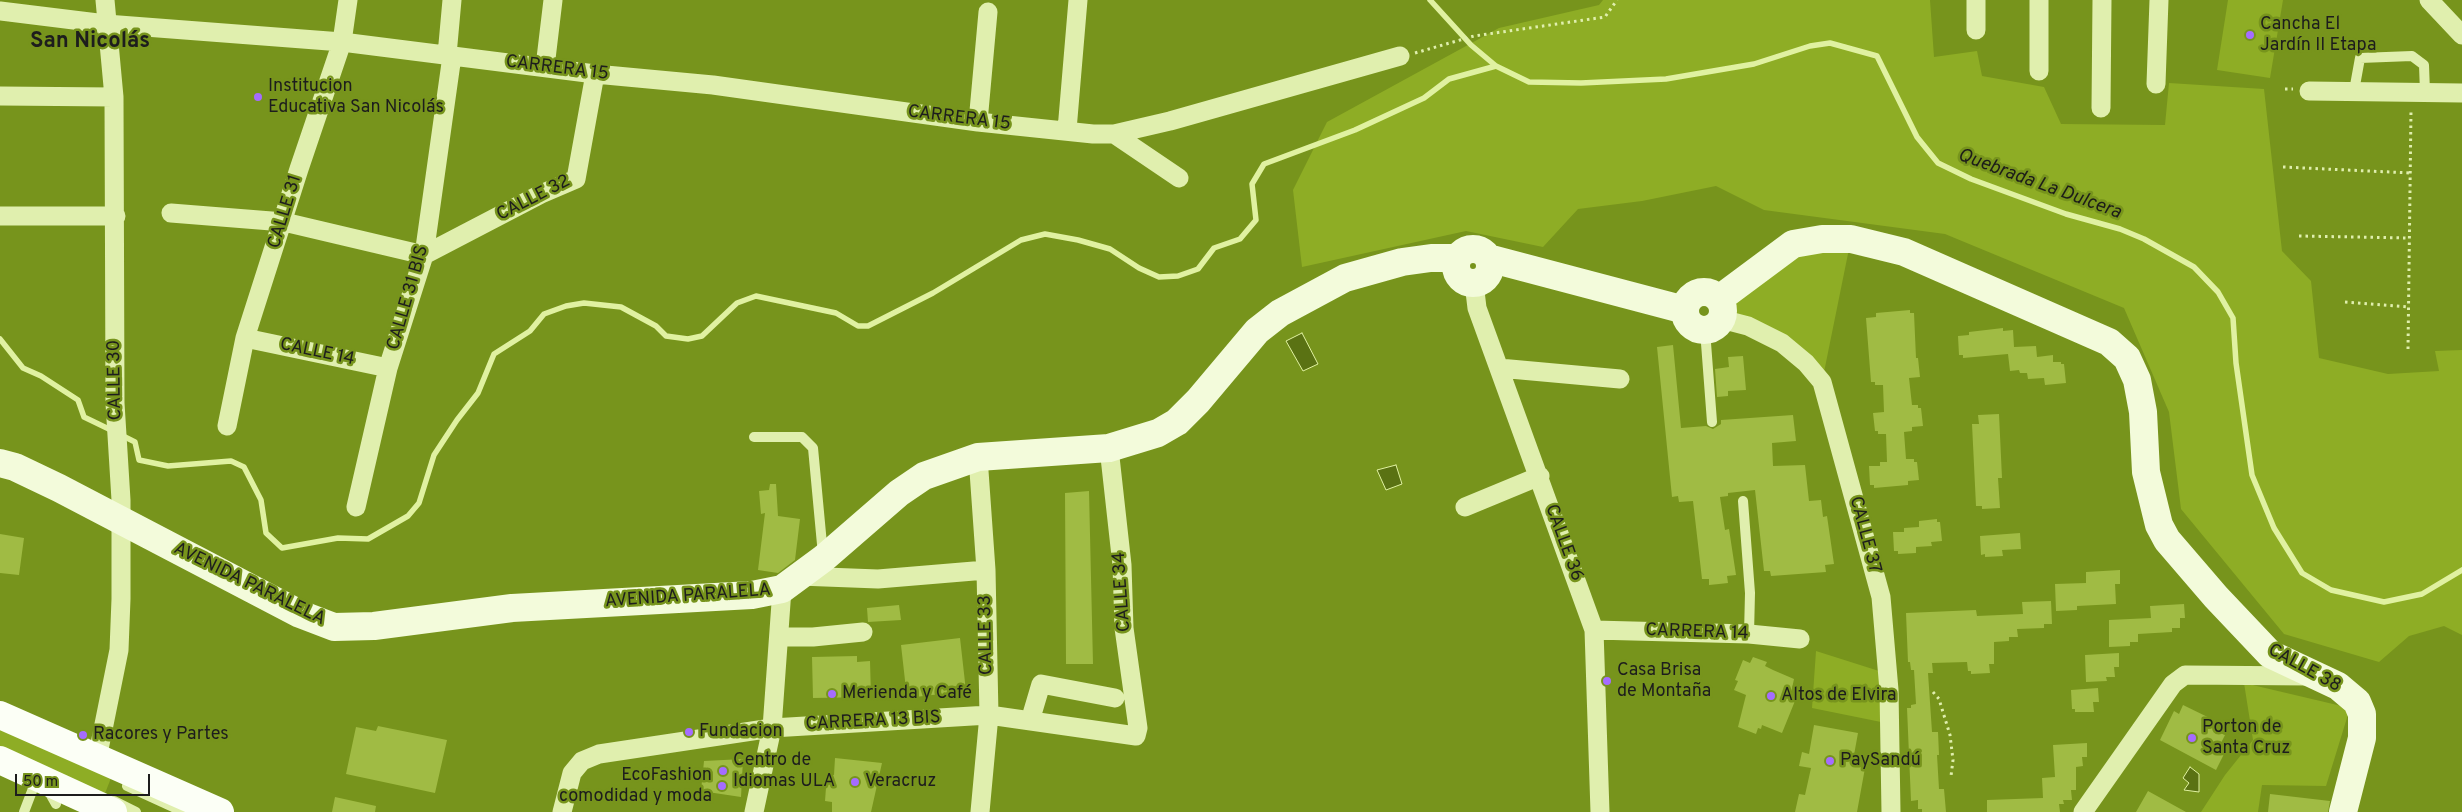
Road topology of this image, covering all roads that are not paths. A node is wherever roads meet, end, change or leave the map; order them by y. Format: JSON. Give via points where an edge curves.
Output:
{"nodes":[{"id":1,"x":105,"y":0,"type":"edge"},
{"id":2,"x":348,"y":0,"type":"edge"},
{"id":3,"x":452,"y":0,"type":"edge"},
{"id":4,"x":553,"y":0,"type":"edge"},
{"id":5,"x":1078,"y":0,"type":"edge"},
{"id":6,"x":1976,"y":0,"type":"edge"},
{"id":7,"x":2039,"y":0,"type":"edge"},
{"id":8,"x":2102,"y":0,"type":"edge"},
{"id":9,"x":2158,"y":0,"type":"edge"},
{"id":10,"x":2429,"y":0,"type":"edge"},
{"id":11,"x":0,"y":11,"type":"edge"},
{"id":12,"x":988,"y":12,"type":"dead end"},
{"id":13,"x":106,"y":24,"type":"junction"},
{"id":14,"x":1976,"y":30,"type":"dead end"},
{"id":15,"x":2462,"y":35,"type":"edge"},
{"id":16,"x":342,"y":42,"type":"junction"},
{"id":17,"x":449,"y":56,"type":"junction"},
{"id":18,"x":1400,"y":56,"type":"dead end"},
{"id":19,"x":545,"y":67,"type":"junction"},
{"id":20,"x":2039,"y":71,"type":"dead end"},
{"id":21,"x":595,"y":74,"type":"junction"},
{"id":22,"x":2156,"y":84,"type":"dead end"},
{"id":23,"x":2309,"y":91,"type":"dead end"},
{"id":24,"x":2354,"y":91,"type":"junction"},
{"id":25,"x":2418,"y":91,"type":"junction"},
{"id":26,"x":2462,"y":92,"type":"edge"},
{"id":27,"x":0,"y":96,"type":"edge"},
{"id":28,"x":114,"y":98,"type":"junction"},
{"id":29,"x":2101,"y":108,"type":"dead end"},
{"id":30,"x":978,"y":122,"type":"junction"},
{"id":31,"x":1066,"y":130,"type":"junction"},
{"id":32,"x":1114,"y":134,"type":"junction"},
{"id":33,"x":1179,"y":178,"type":"dead end"},
{"id":34,"x":171,"y":214,"type":"dead end"},
{"id":35,"x":0,"y":216,"type":"edge"},
{"id":36,"x":116,"y":216,"type":"junction"},
{"id":37,"x":284,"y":222,"type":"junction"},
{"id":38,"x":424,"y":255,"type":"junction"},
{"id":39,"x":1457,"y":258,"type":"junction"},
{"id":40,"x":1488,"y":258,"type":"junction"},
{"id":41,"x":1474,"y":283,"type":"junction"},
{"id":42,"x":1715,"y":316,"type":"junction"},
{"id":43,"x":245,"y":338,"type":"junction"},
{"id":44,"x":388,"y":368,"type":"junction"},
{"id":45,"x":1498,"y":368,"type":"junction"},
{"id":46,"x":1620,"y":379,"type":"dead end"},
{"id":47,"x":1712,"y":422,"type":"dead end"},
{"id":48,"x":228,"y":426,"type":"dead end"},
{"id":49,"x":754,"y":437,"type":"dead end"},
{"id":50,"x":1109,"y":448,"type":"junction"},
{"id":51,"x":978,"y":457,"type":"junction"},
{"id":52,"x":0,"y":463,"type":"edge"},
{"id":53,"x":1540,"y":476,"type":"junction"},
{"id":54,"x":1742,"y":501,"type":"dead end"},
{"id":55,"x":356,"y":507,"type":"dead end"},
{"id":56,"x":1465,"y":507,"type":"dead end"},
{"id":57,"x":824,"y":558,"type":"junction"},
{"id":58,"x":986,"y":570,"type":"junction"},
{"id":59,"x":791,"y":583,"type":"junction"},
{"id":60,"x":1594,"y":630,"type":"junction"},
{"id":61,"x":863,"y":632,"type":"dead end"},
{"id":62,"x":1749,"y":634,"type":"junction"},
{"id":63,"x":779,"y":637,"type":"junction"},
{"id":64,"x":1800,"y":639,"type":"dead end"},
{"id":65,"x":2316,"y":676,"type":"junction"},
{"id":66,"x":1115,"y":698,"type":"dead end"},
{"id":67,"x":0,"y":715,"type":"edge"},
{"id":68,"x":989,"y":715,"type":"junction"},
{"id":69,"x":1030,"y":721,"type":"junction"},
{"id":70,"x":0,"y":726,"type":"edge"},
{"id":71,"x":772,"y":728,"type":"junction"},
{"id":72,"x":1136,"y":736,"type":"joint"},
{"id":73,"x":43,"y":746,"type":"dead end"},
{"id":74,"x":98,"y":759,"type":"junction"},
{"id":75,"x":0,"y":760,"type":"edge"},
{"id":76,"x":40,"y":778,"type":"junction"},
{"id":77,"x":119,"y":782,"type":"dead end"},
{"id":78,"x":78,"y":784,"type":"dead end"},
{"id":79,"x":56,"y":804,"type":"dead end"},
{"id":80,"x":103,"y":811,"type":"edge"},
{"id":81,"x":24,"y":812,"type":"edge"},
{"id":82,"x":136,"y":812,"type":"edge"},
{"id":83,"x":184,"y":812,"type":"edge"},
{"id":84,"x":220,"y":812,"type":"edge"},
{"id":85,"x":562,"y":812,"type":"edge"},
{"id":86,"x":754,"y":812,"type":"edge"},
{"id":87,"x":980,"y":812,"type":"edge"},
{"id":88,"x":1600,"y":812,"type":"edge"},
{"id":89,"x":1891,"y":812,"type":"edge"},
{"id":90,"x":2083,"y":812,"type":"edge"},
{"id":91,"x":2343,"y":812,"type":"edge"}],
"edges":[{"from":1,"to":13,"type":"street","name":"CALLE 30"},
{"from":2,"to":16,"type":"street","name":"CALLE 31"},
{"from":3,"to":17,"type":"street","name":"CALLE 31 BIS"},
{"from":4,"to":19,"type":"street"},
{"from":5,"to":31,"type":"street"},
{"from":6,"to":14,"type":"street"},
{"from":7,"to":20,"type":"street"},
{"from":8,"to":29,"type":"street"},
{"from":9,"to":22,"type":"street"},
{"from":10,"to":15,"type":"street"},
{"from":11,"to":13,"type":"street","name":"CARRERA 15"},
{"from":12,"to":30,"type":"street"},
{"from":13,"to":16,"type":"street","name":"CARRERA 15"},
{"from":13,"to":28,"type":"street","name":"CALLE 30"},
{"from":16,"to":17,"type":"street","name":"CARRERA 15"},
{"from":16,"to":37,"type":"street","name":"CALLE 31"},
{"from":17,"to":19,"type":"street","name":"CARRERA 15"},
{"from":17,"to":38,"type":"street","name":"CALLE 31 BIS"},
{"from":18,"to":32,"type":"street","name":"CARRERA 15"},
{"from":19,"to":21,"type":"street","name":"CARRERA 15"},
{"from":21,"to":30,"type":"street","name":"CARRERA 15","via":[[713,85]]},
{"from":21,"to":38,"type":"street","name":"CALLE 32","via":[[576,179]]},
{"from":23,"to":24,"type":"street"},
{"from":24,"to":25,"type":"street"},
{"from":24,"to":25,"type":"lane","via":[[2360,58],[2412,56],[2424,65]]},
{"from":25,"to":26,"type":"street"},
{"from":27,"to":28,"type":"street"},
{"from":28,"to":36,"type":"street","name":"CALLE 30"},
{"from":30,"to":31,"type":"street","name":"CARRERA 15"},
{"from":31,"to":32,"type":"street","name":"CARRERA 15"},
{"from":32,"to":33,"type":"street","name":"CARRERA 15"},
{"from":34,"to":37,"type":"street"},
{"from":35,"to":36,"type":"street"},
{"from":36,"to":74,"type":"street","name":"CALLE 30","via":[[115,403],[121,500],[121,599],[119,650]]},
{"from":37,"to":38,"type":"street"},
{"from":37,"to":43,"type":"street","name":"CALLE 31"},
{"from":38,"to":44,"type":"street","name":"CALLE 31 BIS"},
{"from":39,"to":40,"type":"main road","via":[[1476,249]]},
{"from":39,"to":41,"type":"main road","via":[[1457,274],[1462,280]]},
{"from":39,"to":50,"type":"main road","name":"AVENIDA PARALELA","via":[[1402,262],[1345,278],[1280,313],[1257,331],[1177,422],[1158,434]]},
{"from":40,"to":41,"type":"main road","via":[[1489,273],[1484,280]]},
{"from":40,"to":42,"type":"main road","via":[[1685,310],[1690,324]]},
{"from":41,"to":45,"type":"street","name":"CALLE 36","via":[[1476,308]]},
{"from":42,"to":47,"type":"lane"},
{"from":42,"to":65,"type":"main road","name":"CALLE 38","via":[[1792,244],[1851,239],[1904,252],[2109,342],[2127,358],[2137,380],[2143,412],[2146,472],[2158,525],[2167,540],[2270,654]]},
{"from":42,"to":89,"type":"street","name":"CALLE 37","via":[[1748,326],[1782,343],[1822,382],[1881,597],[1889,690]]},
{"from":43,"to":44,"type":"street","name":"CALLE 14"},
{"from":43,"to":48,"type":"street","name":"CALLE 31"},
{"from":44,"to":55,"type":"street","name":"CALLE 31 BIS"},
{"from":45,"to":46,"type":"street"},
{"from":45,"to":53,"type":"street","name":"CALLE 36"},
{"from":49,"to":57,"type":"lane","via":[[802,437],[814,448]]},
{"from":50,"to":51,"type":"main road","name":"AVENIDA PARALELA"},
{"from":50,"to":72,"type":"street","name":"CALLE 34","via":[[1122,566],[1124,628],[1138,728]]},
{"from":51,"to":57,"type":"main road","name":"AVENIDA PARALELA","via":[[924,476],[899,493]]},
{"from":51,"to":58,"type":"street","name":"CALLE 33"},
{"from":52,"to":59,"type":"main road","name":"AVENIDA PARALELA","via":[[59,488],[300,614],[334,626],[374,626],[512,608],[752,595]]},
{"from":53,"to":56,"type":"street"},
{"from":53,"to":60,"type":"street","name":"CALLE 36"},
{"from":54,"to":62,"type":"lane","via":[[1750,593]]},
{"from":57,"to":59,"type":"main road","name":"AVENIDA PARALELA"},
{"from":58,"to":59,"type":"street"},
{"from":58,"to":68,"type":"street","name":"CALLE 33"},
{"from":59,"to":63,"type":"street"},
{"from":60,"to":62,"type":"street","name":"CARRERA 14"},
{"from":60,"to":88,"type":"street","name":"CALLE 36"},
{"from":61,"to":63,"type":"street"},
{"from":62,"to":64,"type":"street","name":"CARRERA 14"},
{"from":63,"to":71,"type":"street"},
{"from":65,"to":90,"type":"street","via":[[2185,675],[2173,684]]},
{"from":65,"to":91,"type":"main road","name":"CALLE 38","via":[[2338,686],[2357,702],[2362,714],[2362,738]]},
{"from":66,"to":69,"type":"street","via":[[1041,684]]},
{"from":67,"to":74,"type":"main road"},
{"from":68,"to":69,"type":"street","name":"CARRERA 13 BIS"},
{"from":68,"to":71,"type":"street","name":"CARRERA 13 BIS"},
{"from":68,"to":87,"type":"street","name":"CALLE 33"},
{"from":69,"to":72,"type":"street","name":"CARRERA 13 BIS"},
{"from":70,"to":73,"type":"lane"},
{"from":71,"to":85,"type":"street","name":"CARRERA 13 BIS","via":[[599,754],[582,761],[572,773]]},
{"from":71,"to":86,"type":"street"},
{"from":74,"to":84,"type":"main road"},
{"from":75,"to":76,"type":"main road"},
{"from":76,"to":79,"type":"lane"},
{"from":76,"to":80,"type":"main road"},
{"from":76,"to":81,"type":"lane"},
{"from":77,"to":83,"type":"lane"},
{"from":78,"to":82,"type":"lane"}]}
